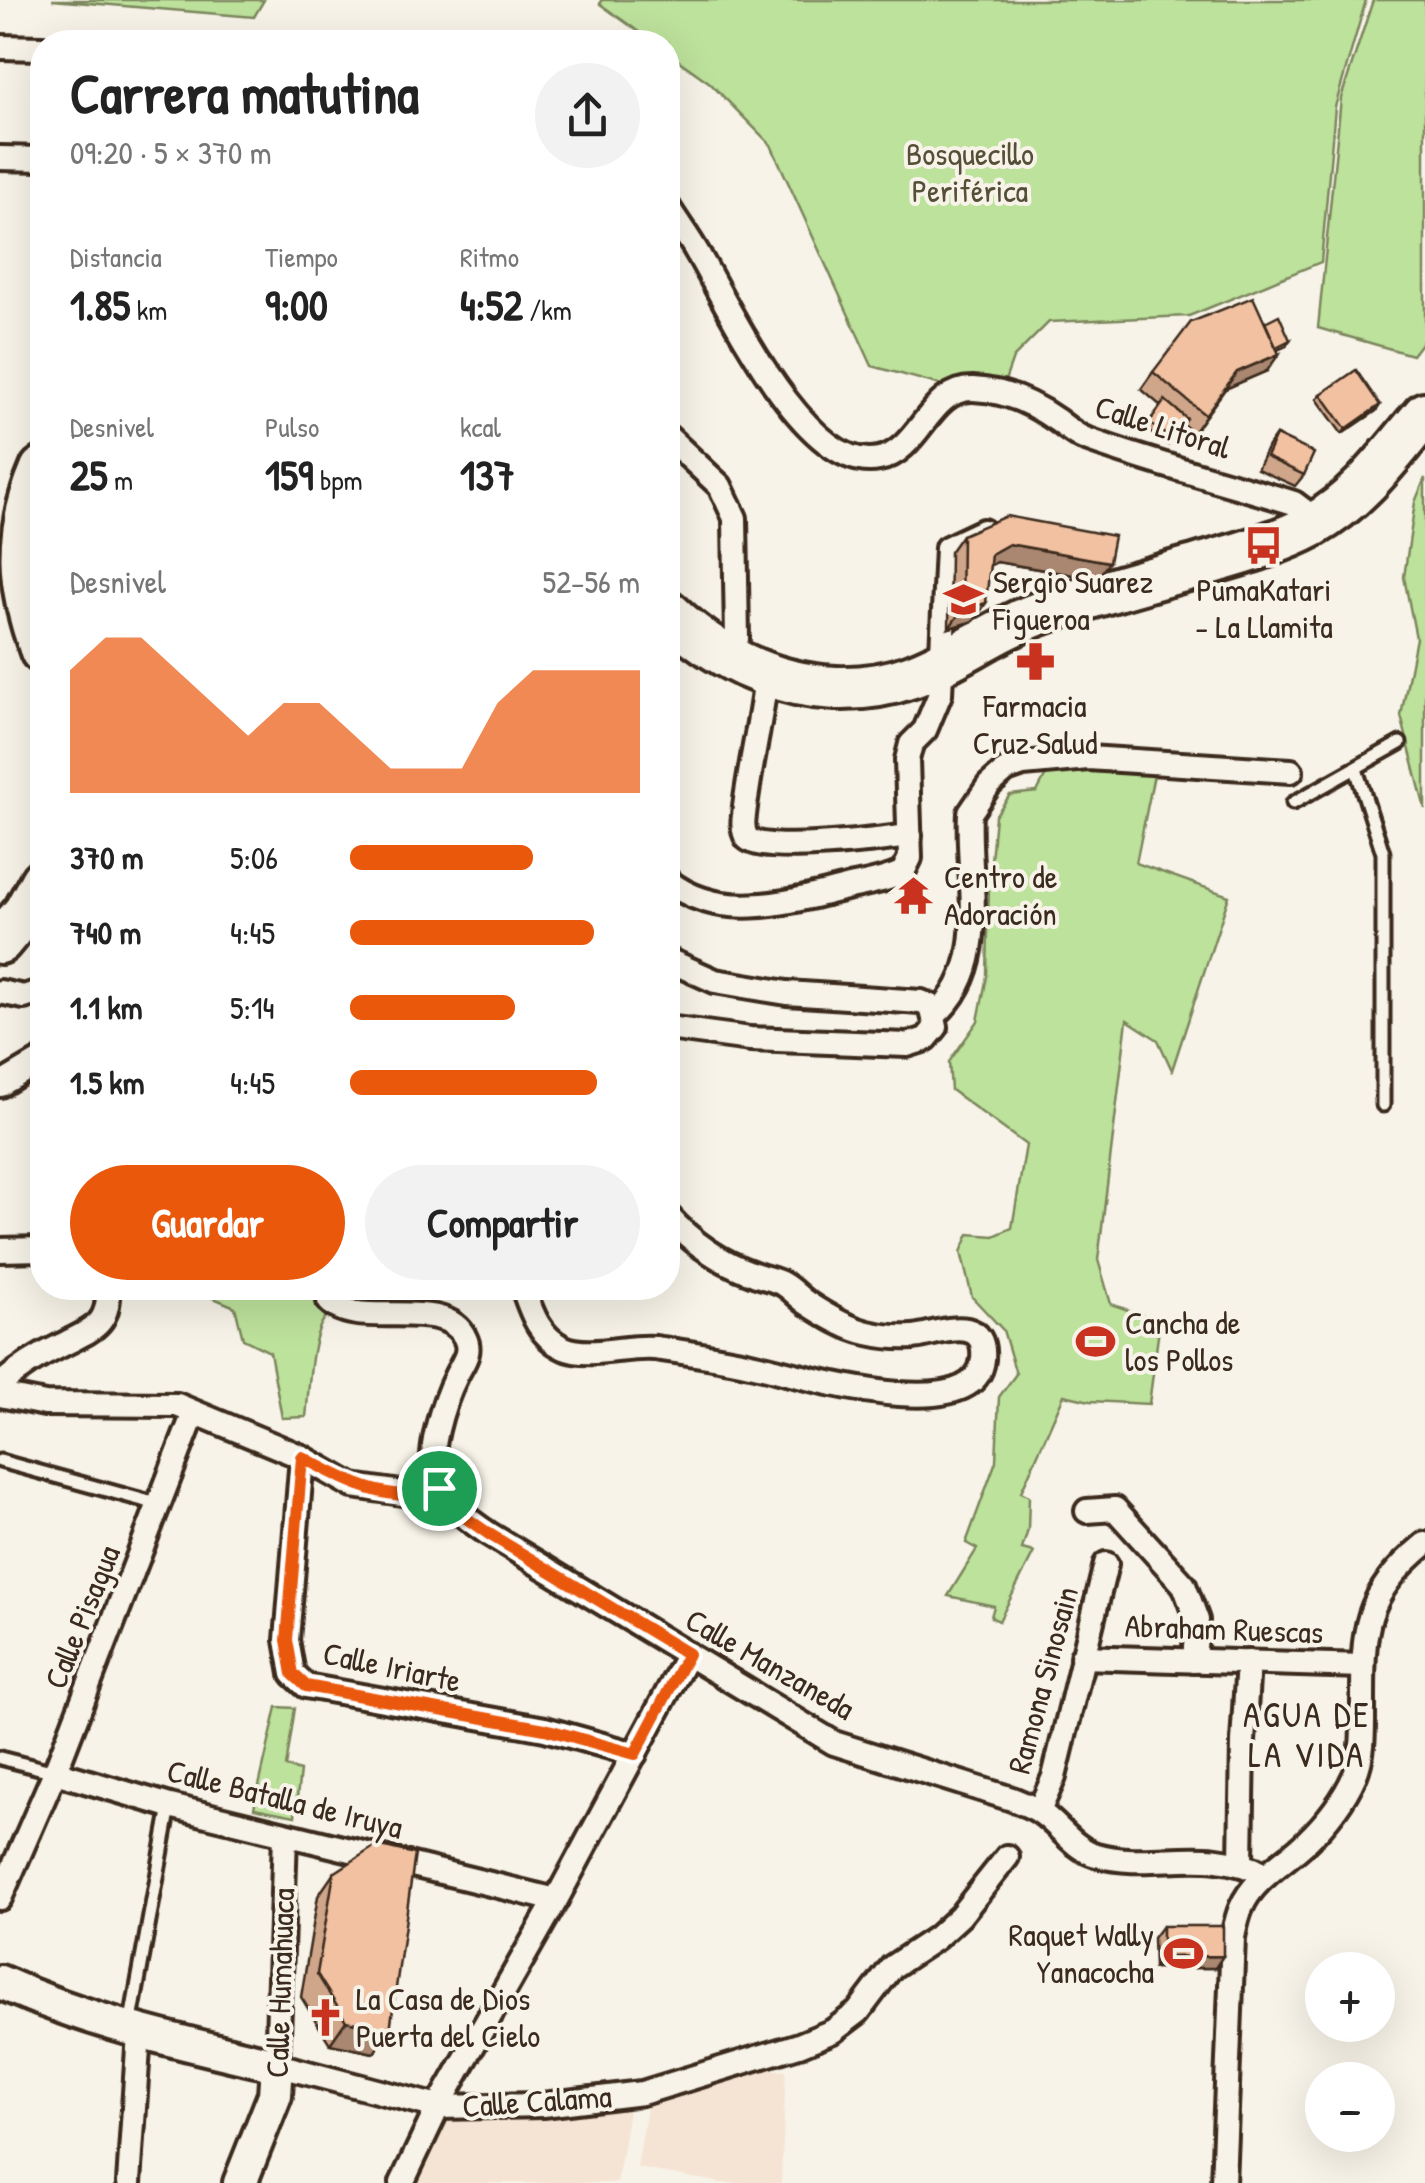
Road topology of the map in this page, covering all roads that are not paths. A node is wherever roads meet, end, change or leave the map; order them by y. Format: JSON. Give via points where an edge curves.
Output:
{"nodes":[{"id":1,"x":0,"y":47,"type":"edge"},
{"id":2,"x":30,"y":48,"type":"edge"},
{"id":3,"x":0,"y":158,"type":"edge"},
{"id":4,"x":30,"y":158,"type":"edge"},
{"id":5,"x":680,"y":225,"type":"edge"},
{"id":6,"x":1425,"y":414,"type":"edge"},
{"id":7,"x":680,"y":448,"type":"edge"},
{"id":8,"x":30,"y":507,"type":"edge"},
{"id":9,"x":1312,"y":526,"type":"junction"},
{"id":10,"x":1008,"y":532,"type":"edge"},
{"id":11,"x":30,"y":610,"type":"edge"},
{"id":12,"x":680,"y":624,"type":"edge"},
{"id":13,"x":726,"y":657,"type":"junction"},
{"id":14,"x":941,"y":666,"type":"junction"},
{"id":15,"x":766,"y":676,"type":"junction"},
{"id":16,"x":1400,"y":743,"type":"dead end"},
{"id":17,"x":1356,"y":769,"type":"junction"},
{"id":18,"x":1291,"y":770,"type":"dead end"},
{"id":19,"x":1292,"y":803,"type":"dead end"},
{"id":20,"x":910,"y":836,"type":"junction"},
{"id":21,"x":680,"y":888,"type":"edge"},
{"id":22,"x":30,"y":904,"type":"edge"},
{"id":23,"x":0,"y":942,"type":"edge"},
{"id":24,"x":680,"y":965,"type":"edge"},
{"id":25,"x":0,"y":992,"type":"edge"},
{"id":26,"x":30,"y":995,"type":"edge"},
{"id":27,"x":936,"y":1015,"type":"junction"},
{"id":28,"x":680,"y":1030,"type":"edge"},
{"id":29,"x":30,"y":1067,"type":"edge"},
{"id":30,"x":0,"y":1084,"type":"edge"},
{"id":31,"x":1383,"y":1105,"type":"dead end"},
{"id":32,"x":680,"y":1230,"type":"edge"},
{"id":33,"x":30,"y":1249,"type":"edge"},
{"id":34,"x":0,"y":1250,"type":"edge"},
{"id":35,"x":107,"y":1300,"type":"edge"},
{"id":36,"x":330,"y":1300,"type":"edge"},
{"id":37,"x":528,"y":1300,"type":"edge"},
{"id":38,"x":0,"y":1385,"type":"edge"},
{"id":39,"x":0,"y":1394,"type":"edge"},
{"id":40,"x":194,"y":1413,"type":"junction"},
{"id":41,"x":302,"y":1457,"type":"junction"},
{"id":42,"x":0,"y":1461,"type":"edge"},
{"id":43,"x":439,"y":1488,"type":"junction"},
{"id":44,"x":161,"y":1504,"type":"junction"},
{"id":45,"x":1087,"y":1511,"type":"dead end"},
{"id":46,"x":1425,"y":1544,"type":"edge"},
{"id":47,"x":1106,"y":1564,"type":"dead end"},
{"id":48,"x":688,"y":1654,"type":"junction"},
{"id":49,"x":1082,"y":1658,"type":"junction"},
{"id":50,"x":1194,"y":1660,"type":"junction"},
{"id":51,"x":1248,"y":1662,"type":"junction"},
{"id":52,"x":1363,"y":1666,"type":"junction"},
{"id":53,"x":635,"y":1754,"type":"junction"},
{"id":54,"x":0,"y":1758,"type":"edge"},
{"id":55,"x":55,"y":1772,"type":"junction"},
{"id":56,"x":170,"y":1806,"type":"junction"},
{"id":57,"x":1039,"y":1811,"type":"junction"},
{"id":58,"x":285,"y":1835,"type":"junction"},
{"id":59,"x":1007,"y":1857,"type":"dead end"},
{"id":60,"x":1241,"y":1862,"type":"junction"},
{"id":61,"x":1266,"y":1875,"type":"junction"},
{"id":62,"x":0,"y":1898,"type":"edge"},
{"id":63,"x":556,"y":1900,"type":"junction"},
{"id":64,"x":0,"y":1982,"type":"edge"},
{"id":65,"x":134,"y":2032,"type":"junction"},
{"id":66,"x":277,"y":2065,"type":"junction"},
{"id":67,"x":438,"y":2107,"type":"junction"},
{"id":68,"x":129,"y":2183,"type":"edge"},
{"id":69,"x":240,"y":2183,"type":"edge"},
{"id":70,"x":402,"y":2183,"type":"edge"},
{"id":71,"x":1222,"y":2183,"type":"edge"}],
"edges":[{"from":1,"to":2,"type":"street"},
{"from":3,"to":4,"type":"street"},
{"from":5,"to":9,"type":"street","name":"Calle Litoral","via":[[773,384],[839,452],[877,460],[898,453],[957,391],[1005,394],[1080,437],[1294,503]]},
{"from":6,"to":9,"type":"highway","via":[[1366,484]]},
{"from":7,"to":13,"type":"street","via":[[720,486],[734,518],[737,638]]},
{"from":8,"to":11,"type":"highway","via":[[20,558]]},
{"from":9,"to":14,"type":"highway","via":[[1044,612]]},
{"from":10,"to":14,"type":"street","via":[[986,530],[947,548]]},
{"from":12,"to":13,"type":"highway"},
{"from":13,"to":15,"type":"highway"},
{"from":14,"to":15,"type":"highway","via":[[912,679],[836,688]]},
{"from":14,"to":20,"type":"street","via":[[940,694],[906,760]]},
{"from":15,"to":20,"type":"street","via":[[744,813],[748,839],[783,846]]},
{"from":16,"to":17,"type":"lane"},
{"from":17,"to":19,"type":"lane"},
{"from":17,"to":31,"type":"lane","via":[[1384,853]]},
{"from":18,"to":27,"type":"street","via":[[1088,758],[1006,770],[970,813],[974,934],[951,1002]]},
{"from":20,"to":21,"type":"street","via":[[907,867],[898,875],[772,906],[700,899]]},
{"from":22,"to":23,"type":"highway"},
{"from":24,"to":27,"type":"street","via":[[715,981],[787,993],[921,1002]]},
{"from":25,"to":26,"type":"street"},
{"from":27,"to":28,"type":"street","via":[[926,1039],[907,1045]]},
{"from":29,"to":30,"type":"street"},
{"from":32,"to":37,"type":"street","via":[[705,1250],[786,1285],[844,1324],[907,1338],[964,1328],[981,1345],[980,1368],[958,1387],[908,1396],[655,1348],[566,1348],[541,1331]]},
{"from":33,"to":34,"type":"street"},
{"from":35,"to":38,"type":"street","via":[[95,1329]]},
{"from":36,"to":43,"type":"street","via":[[344,1312],[404,1313],[451,1323],[465,1337],[468,1353],[437,1428]]},
{"from":39,"to":40,"type":"street","via":[[44,1404],[177,1405]]},
{"from":40,"to":41,"type":"street"},
{"from":40,"to":44,"type":"street","name":"Calle Pisagua"},
{"from":41,"to":43,"type":"street","via":[[354,1486],[416,1496]]},
{"from":41,"to":53,"type":"street","name":"Calle Iriarte","via":[[287,1640],[293,1674],[306,1686],[545,1729]]},
{"from":42,"to":44,"type":"lane"},
{"from":43,"to":48,"type":"street","name":"Calle Manzaneda","via":[[489,1534]]},
{"from":44,"to":55,"type":"street","name":"Calle Pisagua"},
{"from":45,"to":50,"type":"street","via":[[1115,1509],[1184,1585],[1196,1620]]},
{"from":46,"to":52,"type":"street","via":[[1384,1584],[1372,1606]]},
{"from":47,"to":49,"type":"street","name":"Ramona Sinosain"},
{"from":48,"to":53,"type":"street"},
{"from":48,"to":57,"type":"street","name":"Calle Manzaneda","via":[[834,1742]]},
{"from":49,"to":50,"type":"street","name":"Abraham Ruescas"},
{"from":49,"to":57,"type":"street","name":"Ramona Sinosain","via":[[1054,1777]]},
{"from":50,"to":51,"type":"street","name":"Abraham Ruescas"},
{"from":51,"to":52,"type":"street","name":"Abraham Ruescas"},
{"from":51,"to":60,"type":"street"},
{"from":52,"to":61,"type":"street","via":[[1364,1746],[1356,1772],[1326,1821]]},
{"from":53,"to":63,"type":"street"},
{"from":54,"to":55,"type":"lane","name":"Calle Batalla de Iruya"},
{"from":55,"to":56,"type":"street","name":"Calle Batalla de Iruya"},
{"from":55,"to":62,"type":"street","name":"Calle Pisagua"},
{"from":56,"to":58,"type":"street","name":"Calle Batalla de Iruya"},
{"from":56,"to":65,"type":"lane"},
{"from":57,"to":60,"type":"street","name":"Calle Manzaneda","via":[[1092,1854]]},
{"from":58,"to":63,"type":"street","name":"Calle Batalla de Iruya"},
{"from":58,"to":66,"type":"street","name":"Calle Humahuaca"},
{"from":59,"to":67,"type":"street","name":"Calle Calama","via":[[960,1916],[892,1968],[858,2012],[799,2046],[642,2093],[543,2105]]},
{"from":60,"to":61,"type":"street","name":"Calle Manzaneda"},
{"from":61,"to":71,"type":"street","via":[[1241,1906],[1233,1937]]},
{"from":63,"to":67,"type":"street"},
{"from":64,"to":65,"type":"main road","name":"Calle Calama"},
{"from":65,"to":66,"type":"main road","name":"Calle Calama"},
{"from":65,"to":68,"type":"street"},
{"from":66,"to":67,"type":"street","name":"Calle Calama"},
{"from":66,"to":69,"type":"main road","name":"Calle Humahuaca","via":[[276,2095]]},
{"from":67,"to":70,"type":"street"}]}
